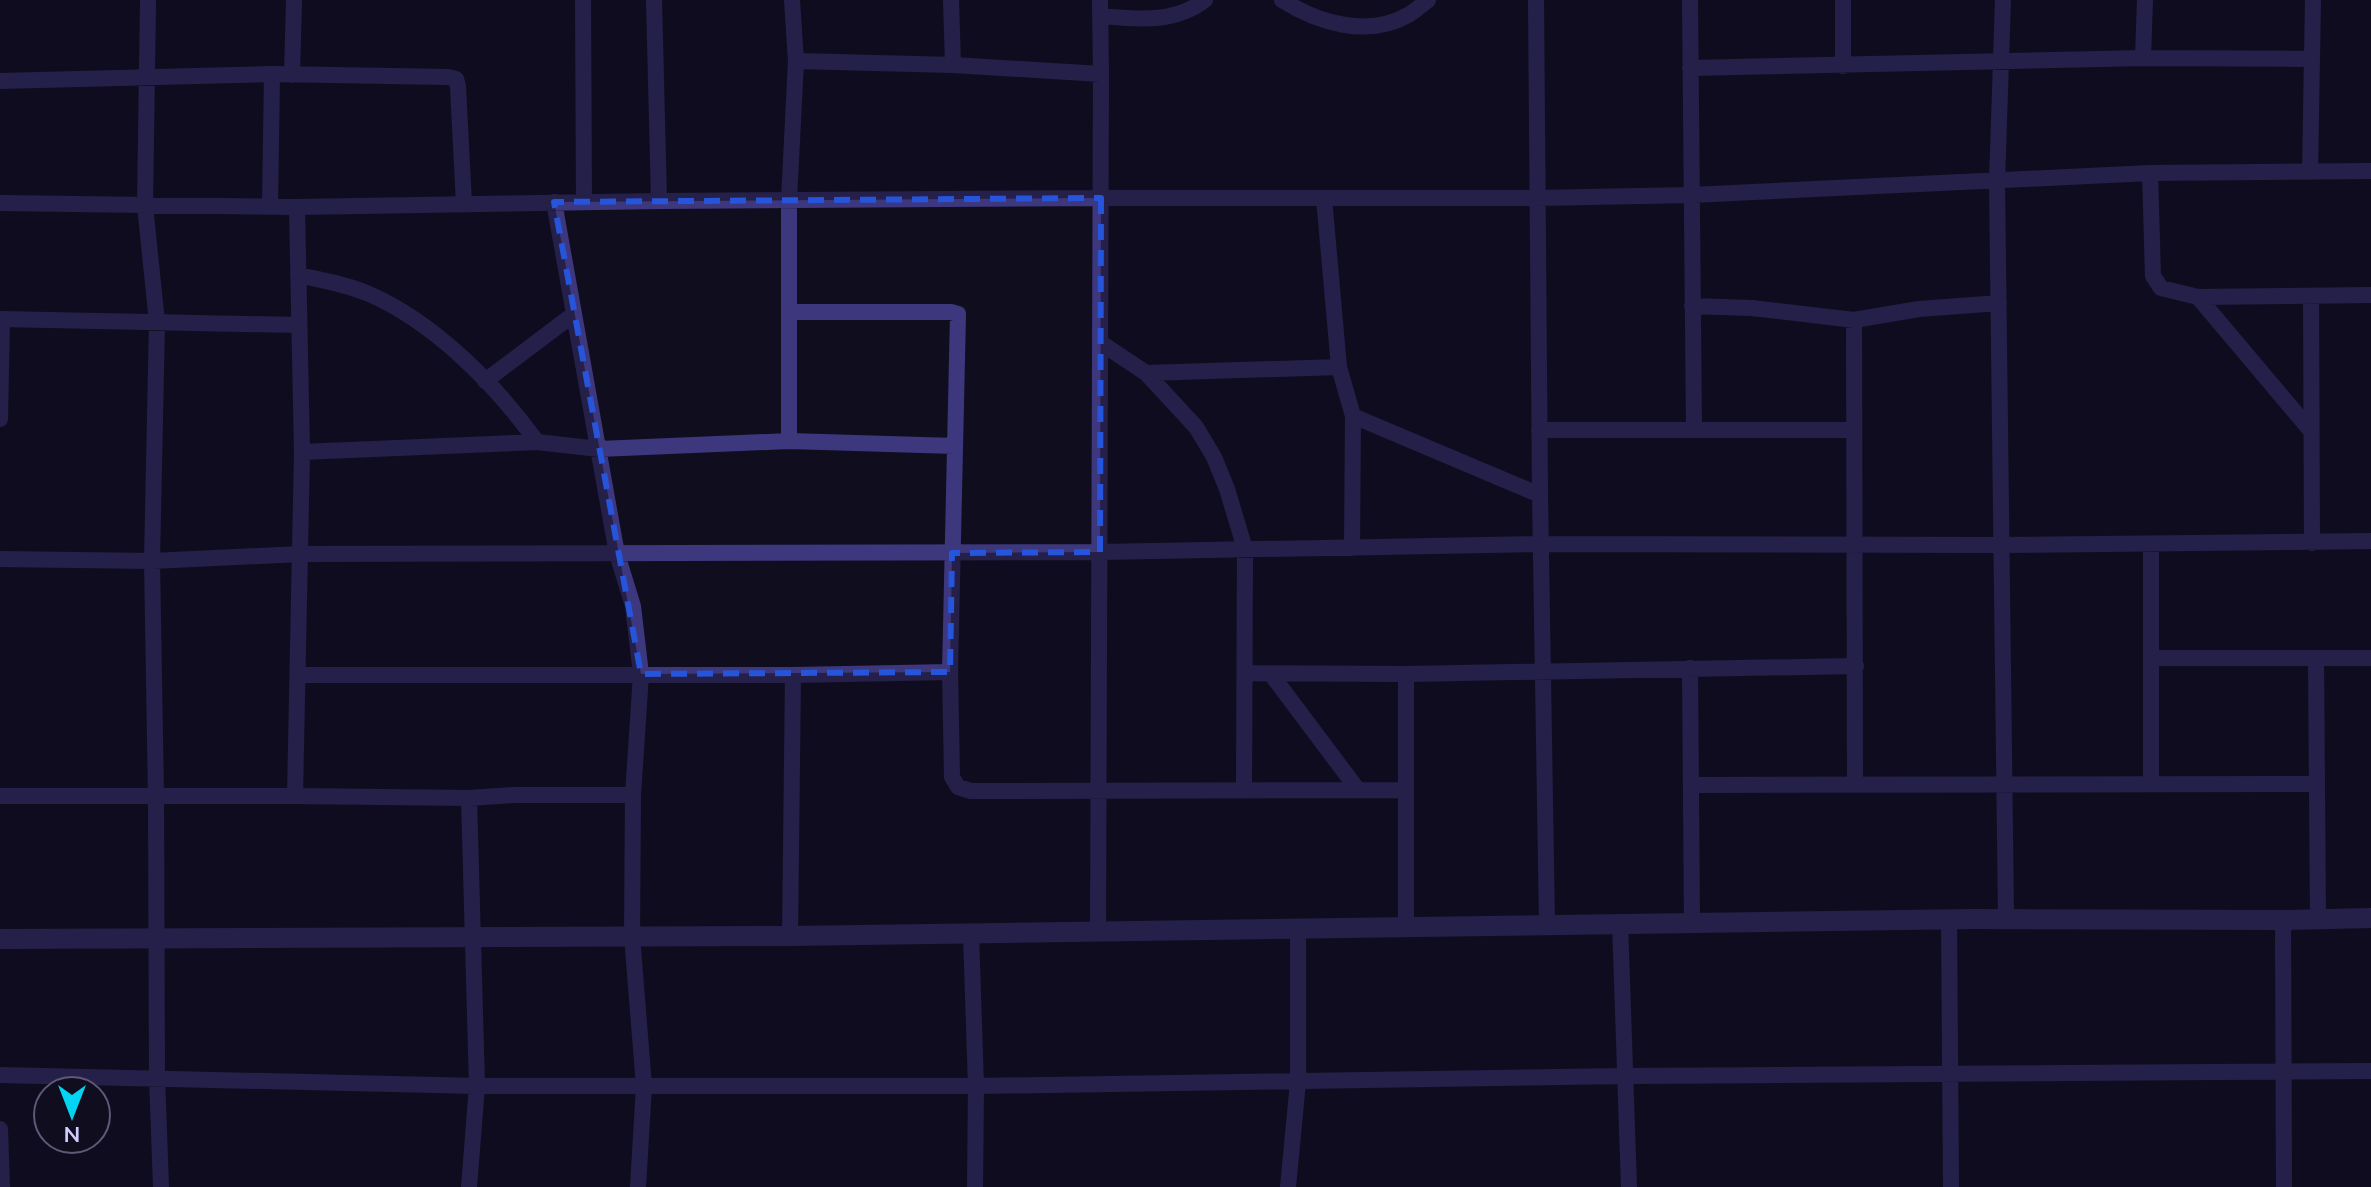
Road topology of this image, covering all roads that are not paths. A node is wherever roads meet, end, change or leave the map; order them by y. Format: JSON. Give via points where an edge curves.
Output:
{"nodes":[{"id":1,"x":148,"y":0,"type":"edge"},
{"id":2,"x":294,"y":0,"type":"edge"},
{"id":3,"x":583,"y":0,"type":"edge"},
{"id":4,"x":654,"y":0,"type":"edge"},
{"id":5,"x":792,"y":0,"type":"edge"},
{"id":6,"x":951,"y":0,"type":"edge"},
{"id":7,"x":1205,"y":0,"type":"edge"},
{"id":8,"x":1282,"y":0,"type":"edge"},
{"id":9,"x":1428,"y":0,"type":"edge"},
{"id":10,"x":1536,"y":0,"type":"edge"},
{"id":11,"x":1690,"y":0,"type":"edge"},
{"id":12,"x":1843,"y":0,"type":"edge"},
{"id":13,"x":2003,"y":0,"type":"edge"},
{"id":14,"x":2145,"y":0,"type":"edge"},
{"id":15,"x":2313,"y":0,"type":"edge"},
{"id":16,"x":1100,"y":8,"type":"edge"},
{"id":17,"x":2143,"y":58,"type":"junction"},
{"id":18,"x":2312,"y":59,"type":"junction"},
{"id":19,"x":796,"y":61,"type":"junction"},
{"id":20,"x":2001,"y":61,"type":"junction"},
{"id":21,"x":953,"y":65,"type":"junction"},
{"id":22,"x":1843,"y":66,"type":"junction"},
{"id":23,"x":1690,"y":68,"type":"junction"},
{"id":24,"x":272,"y":74,"type":"junction"},
{"id":25,"x":1101,"y":74,"type":"junction"},
{"id":26,"x":292,"y":75,"type":"junction"},
{"id":27,"x":148,"y":78,"type":"junction"},
{"id":28,"x":0,"y":81,"type":"edge"},
{"id":29,"x":2371,"y":171,"type":"edge"},
{"id":30,"x":2310,"y":172,"type":"junction"},
{"id":31,"x":2150,"y":173,"type":"junction"},
{"id":32,"x":1997,"y":182,"type":"junction"},
{"id":33,"x":1691,"y":195,"type":"junction"},
{"id":34,"x":1101,"y":198,"type":"junction"},
{"id":35,"x":1324,"y":198,"type":"junction"},
{"id":36,"x":1536,"y":198,"type":"junction"},
{"id":37,"x":789,"y":200,"type":"junction"},
{"id":38,"x":659,"y":201,"type":"junction"},
{"id":39,"x":554,"y":202,"type":"junction"},
{"id":40,"x":584,"y":202,"type":"junction"},
{"id":41,"x":0,"y":203,"type":"edge"},
{"id":42,"x":464,"y":204,"type":"junction"},
{"id":43,"x":145,"y":206,"type":"junction"},
{"id":44,"x":270,"y":206,"type":"junction"},
{"id":45,"x":297,"y":207,"type":"junction"},
{"id":46,"x":298,"y":275,"type":"junction"},
{"id":47,"x":2371,"y":295,"type":"edge"},
{"id":48,"x":2311,"y":296,"type":"junction"},
{"id":49,"x":2198,"y":297,"type":"junction"},
{"id":50,"x":1999,"y":303,"type":"junction"},
{"id":51,"x":1692,"y":306,"type":"junction"},
{"id":52,"x":789,"y":312,"type":"junction"},
{"id":53,"x":574,"y":314,"type":"junction"},
{"id":54,"x":1,"y":319,"type":"edge"},
{"id":55,"x":1854,"y":320,"type":"junction"},
{"id":56,"x":157,"y":322,"type":"junction"},
{"id":57,"x":298,"y":325,"type":"junction"},
{"id":58,"x":1101,"y":343,"type":"junction"},
{"id":59,"x":1339,"y":367,"type":"junction"},
{"id":60,"x":1146,"y":373,"type":"junction"},
{"id":61,"x":485,"y":381,"type":"junction"},
{"id":62,"x":1353,"y":416,"type":"junction"},
{"id":63,"x":0,"y":419,"type":"edge"},
{"id":64,"x":1539,"y":430,"type":"junction"},
{"id":65,"x":1694,"y":430,"type":"junction"},
{"id":66,"x":1853,"y":430,"type":"junction"},
{"id":67,"x":2311,"y":431,"type":"junction"},
{"id":68,"x":789,"y":441,"type":"junction"},
{"id":69,"x":537,"y":442,"type":"junction"},
{"id":70,"x":955,"y":446,"type":"junction"},
{"id":71,"x":599,"y":449,"type":"junction"},
{"id":72,"x":302,"y":452,"type":"junction"},
{"id":73,"x":1540,"y":495,"type":"junction"},
{"id":74,"x":2371,"y":541,"type":"edge"},
{"id":75,"x":2312,"y":543,"type":"junction"},
{"id":76,"x":1540,"y":544,"type":"junction"},
{"id":77,"x":2151,"y":544,"type":"junction"},
{"id":78,"x":1855,"y":545,"type":"junction"},
{"id":79,"x":2001,"y":545,"type":"junction"},
{"id":80,"x":1352,"y":548,"type":"junction"},
{"id":81,"x":1245,"y":549,"type":"junction"},
{"id":82,"x":1100,"y":552,"type":"junction"},
{"id":83,"x":952,"y":553,"type":"junction"},
{"id":84,"x":300,"y":554,"type":"junction"},
{"id":85,"x":617,"y":554,"type":"junction"},
{"id":86,"x":0,"y":559,"type":"edge"},
{"id":87,"x":152,"y":561,"type":"junction"},
{"id":88,"x":2152,"y":658,"type":"junction"},
{"id":89,"x":2316,"y":658,"type":"junction"},
{"id":90,"x":2371,"y":658,"type":"edge"},
{"id":91,"x":1856,"y":666,"type":"junction"},
{"id":92,"x":1690,"y":668,"type":"junction"},
{"id":93,"x":1544,"y":670,"type":"junction"},
{"id":94,"x":950,"y":672,"type":"junction"},
{"id":95,"x":1245,"y":673,"type":"junction"},
{"id":96,"x":641,"y":674,"type":"junction"},
{"id":97,"x":1271,"y":674,"type":"junction"},
{"id":98,"x":1406,"y":674,"type":"junction"},
{"id":99,"x":299,"y":675,"type":"junction"},
{"id":100,"x":793,"y":675,"type":"junction"},
{"id":101,"x":2151,"y":783,"type":"junction"},
{"id":102,"x":1855,"y":784,"type":"junction"},
{"id":103,"x":2004,"y":784,"type":"junction"},
{"id":104,"x":2317,"y":784,"type":"junction"},
{"id":105,"x":1692,"y":785,"type":"junction"},
{"id":106,"x":1244,"y":790,"type":"junction"},
{"id":107,"x":1358,"y":790,"type":"junction"},
{"id":108,"x":1406,"y":790,"type":"junction"},
{"id":109,"x":1097,"y":792,"type":"junction"},
{"id":110,"x":633,"y":795,"type":"junction"},
{"id":111,"x":0,"y":796,"type":"edge"},
{"id":112,"x":156,"y":796,"type":"junction"},
{"id":113,"x":295,"y":796,"type":"junction"},
{"id":114,"x":469,"y":798,"type":"junction"},
{"id":115,"x":2006,"y":918,"type":"junction"},
{"id":116,"x":2371,"y":918,"type":"edge"},
{"id":117,"x":1949,"y":919,"type":"junction"},
{"id":118,"x":2318,"y":919,"type":"junction"},
{"id":119,"x":2283,"y":920,"type":"junction"},
{"id":120,"x":1692,"y":922,"type":"junction"},
{"id":121,"x":1620,"y":923,"type":"junction"},
{"id":122,"x":1547,"y":924,"type":"junction"},
{"id":123,"x":1406,"y":927,"type":"junction"},
{"id":124,"x":1298,"y":929,"type":"junction"},
{"id":125,"x":1098,"y":931,"type":"junction"},
{"id":126,"x":971,"y":933,"type":"junction"},
{"id":127,"x":632,"y":936,"type":"junction"},
{"id":128,"x":790,"y":936,"type":"junction"},
{"id":129,"x":474,"y":937,"type":"junction"},
{"id":130,"x":155,"y":938,"type":"junction"},
{"id":131,"x":0,"y":939,"type":"edge"},
{"id":132,"x":2371,"y":1071,"type":"edge"},
{"id":133,"x":2285,"y":1072,"type":"junction"},
{"id":134,"x":1952,"y":1074,"type":"junction"},
{"id":135,"x":0,"y":1075,"type":"edge"},
{"id":136,"x":1625,"y":1076,"type":"junction"},
{"id":137,"x":157,"y":1077,"type":"junction"},
{"id":138,"x":1298,"y":1082,"type":"junction"},
{"id":139,"x":477,"y":1086,"type":"junction"},
{"id":140,"x":644,"y":1086,"type":"junction"},
{"id":141,"x":976,"y":1086,"type":"junction"},
{"id":142,"x":0,"y":1129,"type":"edge"},
{"id":143,"x":2,"y":1187,"type":"edge"},
{"id":144,"x":161,"y":1187,"type":"edge"},
{"id":145,"x":469,"y":1187,"type":"edge"},
{"id":146,"x":638,"y":1187,"type":"edge"},
{"id":147,"x":975,"y":1187,"type":"edge"},
{"id":148,"x":1288,"y":1187,"type":"edge"},
{"id":149,"x":1629,"y":1187,"type":"edge"},
{"id":150,"x":1951,"y":1187,"type":"edge"},
{"id":151,"x":2284,"y":1187,"type":"edge"}],
"edges":[{"from":1,"to":27,"type":"street"},
{"from":2,"to":26,"type":"street"},
{"from":3,"to":40,"type":"street"},
{"from":4,"to":38,"type":"street"},
{"from":5,"to":19,"type":"street"},
{"from":6,"to":21,"type":"street"},
{"from":7,"to":16,"type":"street","via":[[1193,10],[1141,20]]},
{"from":8,"to":9,"type":"street","via":[[1314,17],[1370,27],[1410,15]]},
{"from":10,"to":36,"type":"street"},
{"from":11,"to":23,"type":"street"},
{"from":12,"to":22,"type":"street"},
{"from":13,"to":20,"type":"street"},
{"from":14,"to":17,"type":"street"},
{"from":15,"to":18,"type":"street"},
{"from":16,"to":25,"type":"street"},
{"from":17,"to":18,"type":"street"},
{"from":17,"to":20,"type":"street"},
{"from":18,"to":30,"type":"street"},
{"from":19,"to":21,"type":"street"},
{"from":19,"to":37,"type":"street"},
{"from":20,"to":22,"type":"street"},
{"from":20,"to":32,"type":"street"},
{"from":21,"to":25,"type":"street"},
{"from":22,"to":23,"type":"street"},
{"from":23,"to":33,"type":"street"},
{"from":24,"to":26,"type":"street"},
{"from":24,"to":27,"type":"street"},
{"from":24,"to":44,"type":"street"},
{"from":25,"to":34,"type":"street"},
{"from":26,"to":42,"type":"street","via":[[456,79]]},
{"from":27,"to":28,"type":"street"},
{"from":27,"to":43,"type":"street"},
{"from":29,"to":30,"type":"street"},
{"from":30,"to":31,"type":"street"},
{"from":31,"to":32,"type":"street"},
{"from":31,"to":49,"type":"street","via":[[2153,276],[2161,288]]},
{"from":32,"to":33,"type":"street"},
{"from":32,"to":50,"type":"street"},
{"from":33,"to":36,"type":"street"},
{"from":33,"to":51,"type":"street"},
{"from":34,"to":35,"type":"street"},
{"from":34,"to":37,"type":"street"},
{"from":34,"to":58,"type":"street"},
{"from":35,"to":36,"type":"street"},
{"from":35,"to":59,"type":"street"},
{"from":36,"to":64,"type":"street"},
{"from":37,"to":38,"type":"street"},
{"from":37,"to":52,"type":"street"},
{"from":38,"to":40,"type":"street"},
{"from":39,"to":40,"type":"street"},
{"from":39,"to":42,"type":"street"},
{"from":39,"to":53,"type":"street"},
{"from":41,"to":43,"type":"street"},
{"from":42,"to":45,"type":"street"},
{"from":43,"to":44,"type":"street"},
{"from":43,"to":56,"type":"street"},
{"from":44,"to":45,"type":"street"},
{"from":45,"to":46,"type":"street"},
{"from":46,"to":57,"type":"street"},
{"from":46,"to":61,"type":"street","via":[[368,293],[399,310],[438,337]]},
{"from":47,"to":48,"type":"street"},
{"from":48,"to":49,"type":"street"},
{"from":48,"to":67,"type":"street"},
{"from":49,"to":67,"type":"street"},
{"from":50,"to":55,"type":"street"},
{"from":50,"to":79,"type":"street"},
{"from":51,"to":55,"type":"street"},
{"from":51,"to":65,"type":"street"},
{"from":52,"to":68,"type":"street"},
{"from":52,"to":70,"type":"street","via":[[958,314]]},
{"from":53,"to":61,"type":"street"},
{"from":53,"to":71,"type":"street"},
{"from":54,"to":56,"type":"street"},
{"from":54,"to":63,"type":"street"},
{"from":55,"to":66,"type":"street"},
{"from":56,"to":57,"type":"street"},
{"from":56,"to":87,"type":"street"},
{"from":57,"to":72,"type":"street"},
{"from":58,"to":60,"type":"street"},
{"from":58,"to":82,"type":"street"},
{"from":59,"to":60,"type":"street"},
{"from":59,"to":62,"type":"street"},
{"from":60,"to":81,"type":"street","via":[[1196,427],[1214,457]]},
{"from":61,"to":69,"type":"street"},
{"from":62,"to":73,"type":"street"},
{"from":62,"to":80,"type":"street"},
{"from":64,"to":65,"type":"street"},
{"from":64,"to":73,"type":"street"},
{"from":65,"to":66,"type":"street"},
{"from":66,"to":78,"type":"street"},
{"from":67,"to":75,"type":"street"},
{"from":68,"to":70,"type":"street"},
{"from":68,"to":71,"type":"street"},
{"from":69,"to":71,"type":"street"},
{"from":69,"to":72,"type":"street"},
{"from":70,"to":83,"type":"street"},
{"from":71,"to":85,"type":"street"},
{"from":72,"to":84,"type":"street"},
{"from":73,"to":76,"type":"street"},
{"from":74,"to":75,"type":"street"},
{"from":75,"to":77,"type":"street"},
{"from":76,"to":78,"type":"street"},
{"from":76,"to":80,"type":"street"},
{"from":76,"to":93,"type":"street"},
{"from":77,"to":79,"type":"street"},
{"from":77,"to":88,"type":"street"},
{"from":78,"to":79,"type":"street"},
{"from":78,"to":91,"type":"street"},
{"from":79,"to":103,"type":"street"},
{"from":80,"to":81,"type":"street"},
{"from":81,"to":82,"type":"street"},
{"from":81,"to":95,"type":"street"},
{"from":82,"to":83,"type":"street"},
{"from":82,"to":109,"type":"street"},
{"from":83,"to":85,"type":"street"},
{"from":83,"to":94,"type":"street"},
{"from":84,"to":85,"type":"street"},
{"from":84,"to":87,"type":"street"},
{"from":84,"to":99,"type":"street"},
{"from":85,"to":96,"type":"street","via":[[633,606]]},
{"from":86,"to":87,"type":"street"},
{"from":87,"to":112,"type":"street"},
{"from":88,"to":89,"type":"street"},
{"from":88,"to":101,"type":"street"},
{"from":89,"to":90,"type":"street"},
{"from":89,"to":104,"type":"street"},
{"from":91,"to":92,"type":"street"},
{"from":91,"to":102,"type":"street"},
{"from":92,"to":93,"type":"street"},
{"from":92,"to":105,"type":"street"},
{"from":93,"to":98,"type":"street"},
{"from":93,"to":122,"type":"street"},
{"from":94,"to":100,"type":"street"},
{"from":94,"to":109,"type":"street","via":[[952,777],[958,787]]},
{"from":95,"to":97,"type":"street"},
{"from":95,"to":106,"type":"street"},
{"from":96,"to":99,"type":"street"},
{"from":96,"to":100,"type":"street"},
{"from":96,"to":110,"type":"street"},
{"from":97,"to":98,"type":"street"},
{"from":97,"to":107,"type":"street"},
{"from":98,"to":108,"type":"street"},
{"from":99,"to":113,"type":"street"},
{"from":100,"to":128,"type":"street"},
{"from":101,"to":103,"type":"street"},
{"from":101,"to":104,"type":"street"},
{"from":102,"to":103,"type":"street"},
{"from":102,"to":105,"type":"street"},
{"from":103,"to":115,"type":"street"},
{"from":104,"to":118,"type":"street"},
{"from":105,"to":120,"type":"street"},
{"from":106,"to":107,"type":"street"},
{"from":106,"to":109,"type":"street"},
{"from":107,"to":108,"type":"street"},
{"from":108,"to":123,"type":"street"},
{"from":109,"to":125,"type":"street"},
{"from":110,"to":114,"type":"street"},
{"from":110,"to":127,"type":"street"},
{"from":111,"to":112,"type":"street"},
{"from":112,"to":113,"type":"street"},
{"from":112,"to":130,"type":"street"},
{"from":113,"to":114,"type":"street"},
{"from":114,"to":129,"type":"street"},
{"from":115,"to":117,"type":"street"},
{"from":115,"to":119,"type":"street"},
{"from":116,"to":118,"type":"street"},
{"from":117,"to":120,"type":"street"},
{"from":117,"to":134,"type":"street"},
{"from":118,"to":119,"type":"street"},
{"from":119,"to":133,"type":"street"},
{"from":120,"to":121,"type":"street"},
{"from":121,"to":122,"type":"street"},
{"from":121,"to":136,"type":"street"},
{"from":122,"to":123,"type":"street"},
{"from":123,"to":124,"type":"street"},
{"from":124,"to":125,"type":"street"},
{"from":124,"to":138,"type":"street"},
{"from":125,"to":126,"type":"street"},
{"from":126,"to":128,"type":"street"},
{"from":126,"to":141,"type":"street"},
{"from":127,"to":128,"type":"street"},
{"from":127,"to":129,"type":"street"},
{"from":127,"to":140,"type":"street"},
{"from":129,"to":130,"type":"street"},
{"from":129,"to":139,"type":"street"},
{"from":130,"to":131,"type":"street"},
{"from":130,"to":137,"type":"street"},
{"from":132,"to":133,"type":"street"},
{"from":133,"to":134,"type":"street"},
{"from":133,"to":151,"type":"street"},
{"from":134,"to":136,"type":"street"},
{"from":134,"to":150,"type":"street"},
{"from":135,"to":137,"type":"street"},
{"from":136,"to":138,"type":"street"},
{"from":136,"to":149,"type":"street"},
{"from":137,"to":139,"type":"street"},
{"from":137,"to":144,"type":"street"},
{"from":138,"to":141,"type":"street"},
{"from":138,"to":148,"type":"street"},
{"from":139,"to":140,"type":"street"},
{"from":139,"to":145,"type":"street"},
{"from":140,"to":141,"type":"street"},
{"from":140,"to":146,"type":"street"},
{"from":141,"to":147,"type":"street"},
{"from":142,"to":143,"type":"street"}]}
